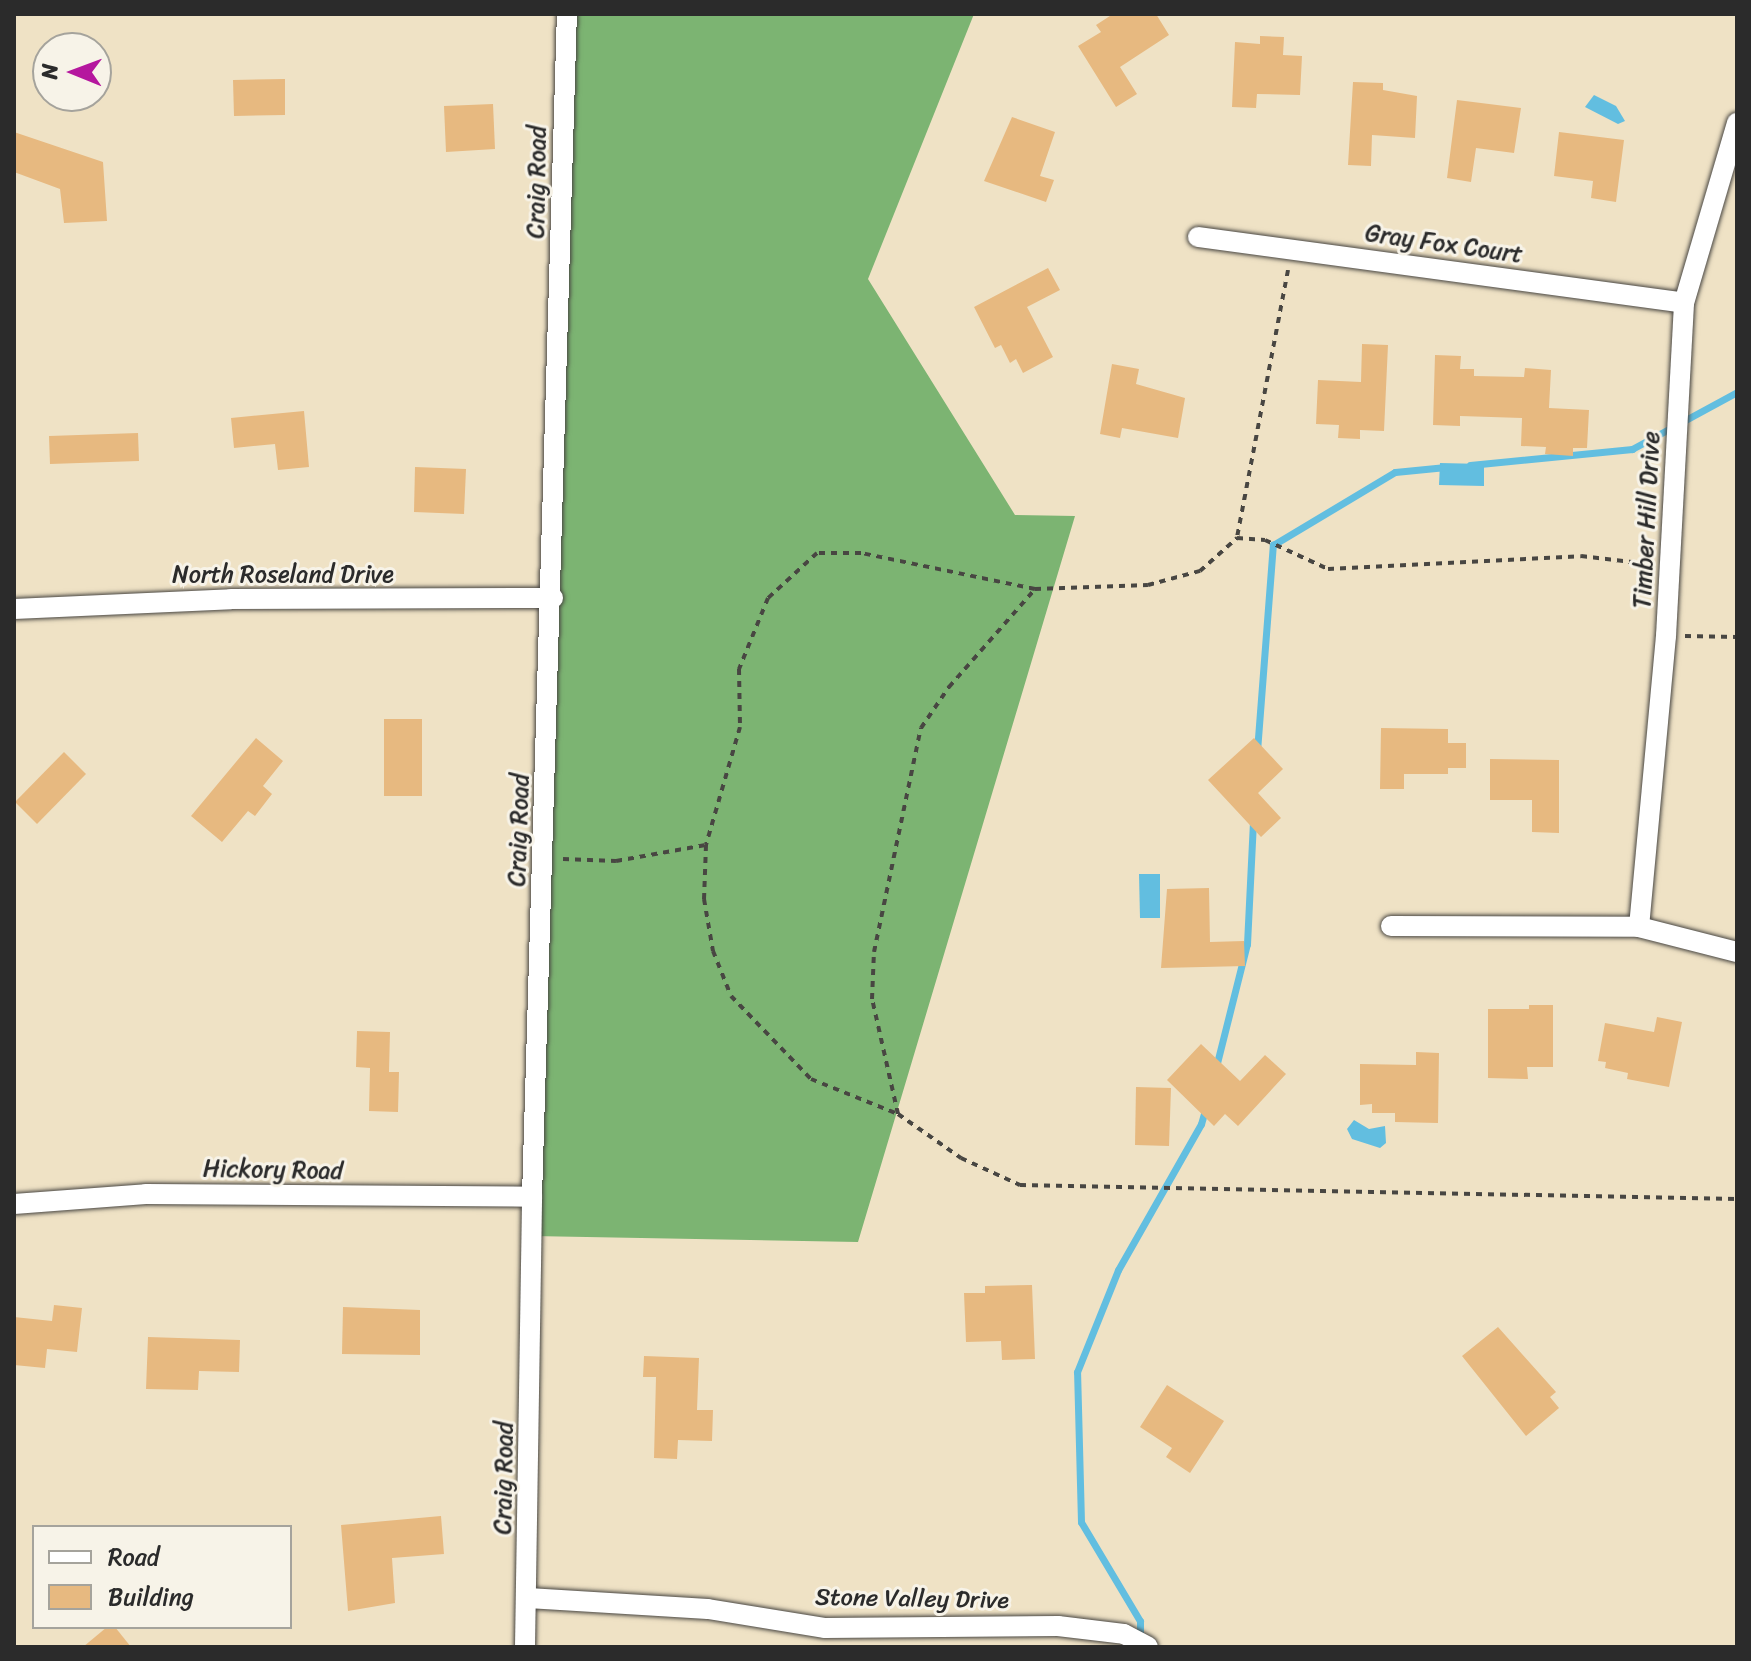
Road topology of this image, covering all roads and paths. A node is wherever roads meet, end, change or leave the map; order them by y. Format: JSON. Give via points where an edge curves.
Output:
{"nodes":[{"id":1,"x":567,"y":14,"type":"edge"},
{"id":2,"x":1737,"y":123,"type":"edge"},
{"id":3,"x":1198,"y":237,"type":"dead end"},
{"id":4,"x":1291,"y":250,"type":"junction"},
{"id":5,"x":1684,"y":303,"type":"junction"},
{"id":6,"x":1237,"y":538,"type":"junction"},
{"id":7,"x":1671,"y":570,"type":"junction"},
{"id":8,"x":1035,"y":589,"type":"junction"},
{"id":9,"x":553,"y":598,"type":"junction"},
{"id":10,"x":14,"y":609,"type":"edge"},
{"id":11,"x":1666,"y":636,"type":"junction"},
{"id":12,"x":1737,"y":637,"type":"edge"},
{"id":13,"x":706,"y":845,"type":"junction"},
{"id":14,"x":544,"y":858,"type":"junction"},
{"id":15,"x":1391,"y":926,"type":"dead end"},
{"id":16,"x":1639,"y":927,"type":"junction"},
{"id":17,"x":1737,"y":952,"type":"edge"},
{"id":18,"x":898,"y":1114,"type":"junction"},
{"id":19,"x":532,"y":1197,"type":"junction"},
{"id":20,"x":1737,"y":1199,"type":"edge"},
{"id":21,"x":14,"y":1204,"type":"edge"},
{"id":22,"x":528,"y":1598,"type":"junction"},
{"id":23,"x":525,"y":1647,"type":"edge"},
{"id":24,"x":1148,"y":1647,"type":"edge"}],
"edges":[{"from":1,"to":9,"type":"street","name":"Craig Road"},
{"from":2,"to":5,"type":"street","name":"Timber Hill Drive"},
{"from":3,"to":4,"type":"street","name":"Gray Fox Court"},
{"from":4,"to":5,"type":"street","name":"Gray Fox Court"},
{"from":4,"to":6,"type":"path"},
{"from":5,"to":7,"type":"street","name":"Timber Hill Drive"},
{"from":6,"to":7,"type":"path","via":[[1265,540],[1328,569],[1581,556]]},
{"from":6,"to":8,"type":"path","via":[[1200,571],[1148,585]]},
{"from":7,"to":11,"type":"street","name":"Timber Hill Drive"},
{"from":8,"to":13,"type":"path","via":[[861,553],[817,553],[768,598],[739,669],[740,727]]},
{"from":8,"to":18,"type":"path","via":[[949,687],[921,728],[874,952],[872,999]]},
{"from":9,"to":10,"type":"street","name":"North Roseland Drive","via":[[231,599]]},
{"from":9,"to":14,"type":"street","name":"Craig Road"},
{"from":11,"to":12,"type":"path"},
{"from":11,"to":16,"type":"street","name":"Timber Hill Drive"},
{"from":13,"to":14,"type":"path","via":[[616,861]]},
{"from":13,"to":18,"type":"path","via":[[704,899],[713,951],[731,996],[811,1079]]},
{"from":14,"to":19,"type":"street","name":"Craig Road"},
{"from":15,"to":16,"type":"street"},
{"from":16,"to":17,"type":"street"},
{"from":18,"to":20,"type":"path","via":[[948,1150],[1020,1185]]},
{"from":19,"to":21,"type":"street","name":"Hickory Road","via":[[146,1194]]},
{"from":19,"to":22,"type":"street","name":"Craig Road"},
{"from":22,"to":23,"type":"street","name":"Craig Road"},
{"from":22,"to":24,"type":"street","name":"Stone Valley Drive","via":[[708,1609],[825,1628],[1058,1626],[1124,1634]]}]}
